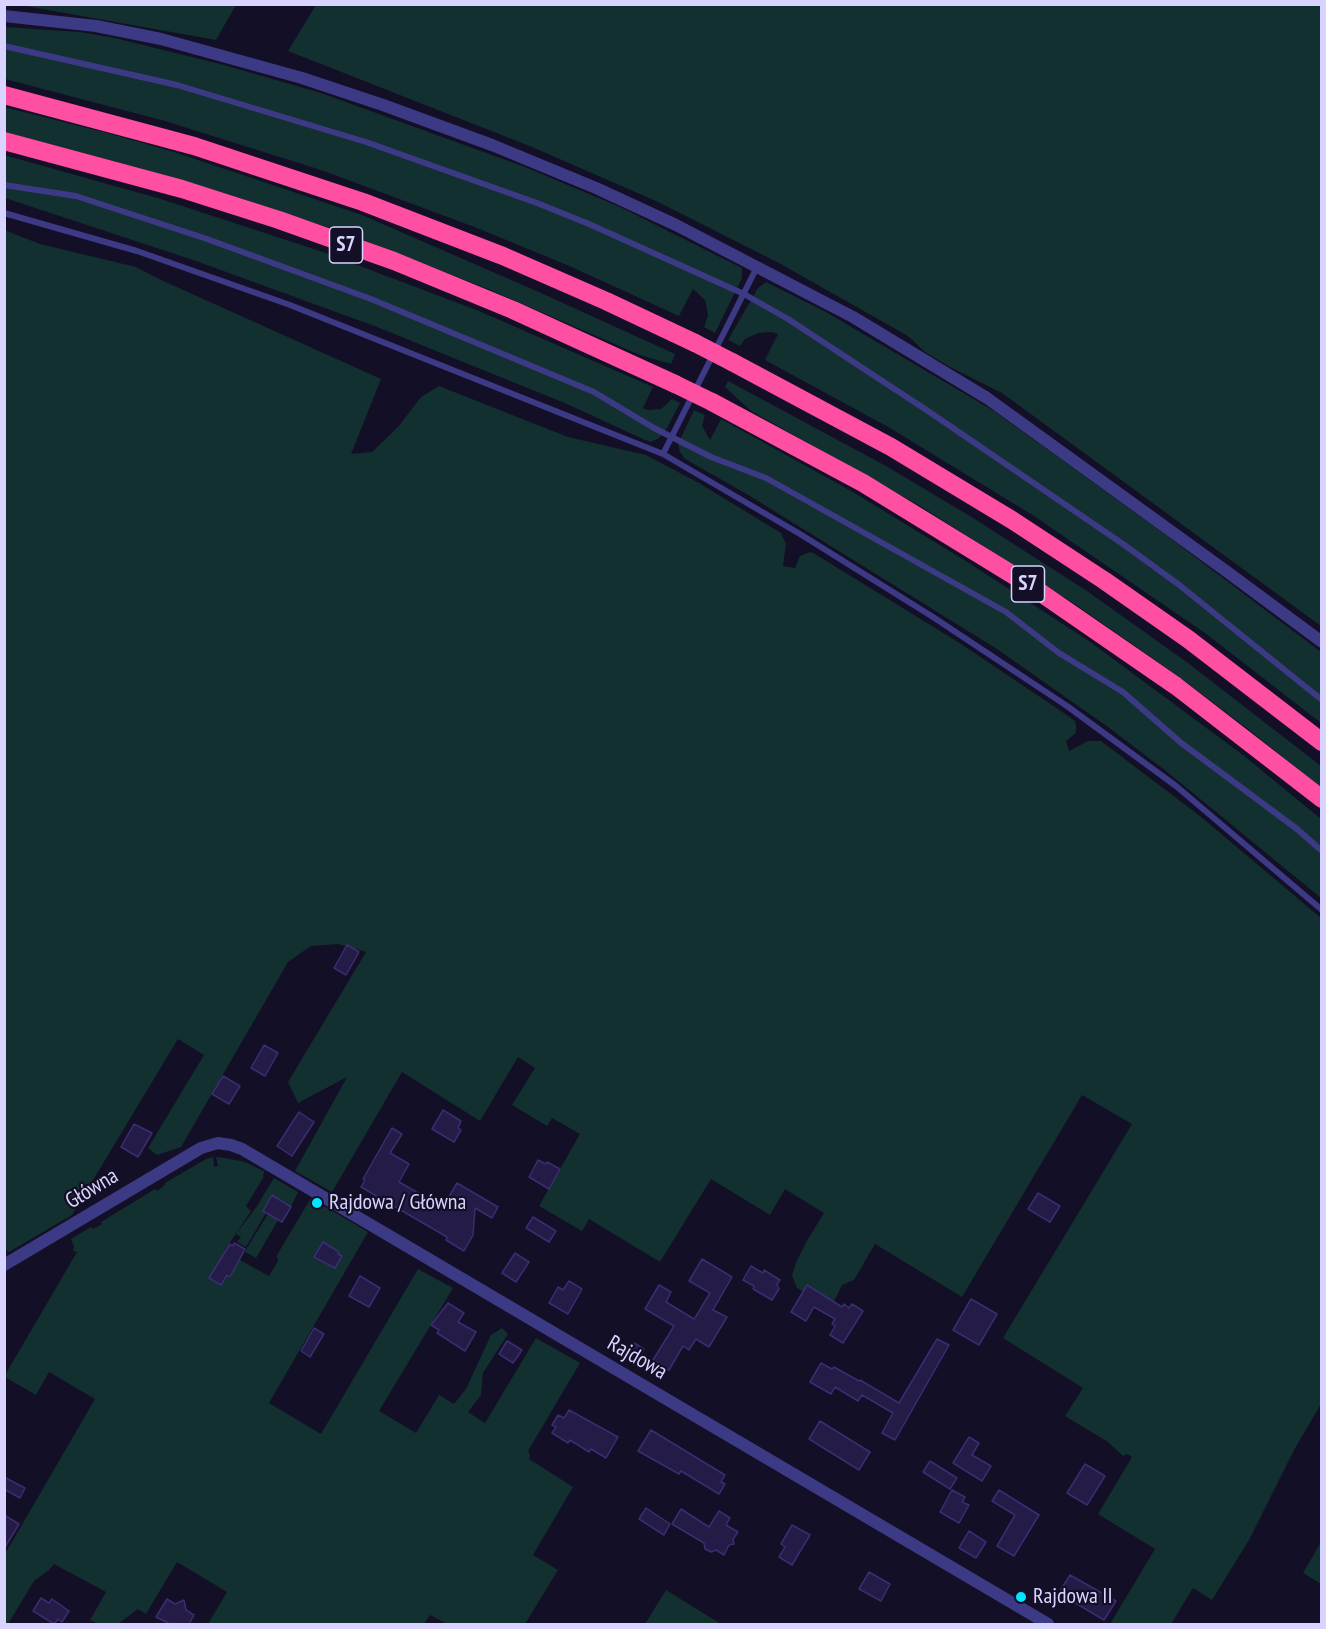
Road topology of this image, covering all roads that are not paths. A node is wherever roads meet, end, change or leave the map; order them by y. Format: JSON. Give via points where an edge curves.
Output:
{"nodes":[{"id":1,"x":4,"y":16,"type":"edge"},
{"id":2,"x":4,"y":46,"type":"edge"},
{"id":3,"x":4,"y":95,"type":"edge"},
{"id":4,"x":4,"y":141,"type":"edge"},
{"id":5,"x":4,"y":185,"type":"edge"},
{"id":6,"x":4,"y":213,"type":"edge"},
{"id":7,"x":757,"y":267,"type":"junction"},
{"id":8,"x":744,"y":294,"type":"junction"},
{"id":9,"x":672,"y":437,"type":"junction"},
{"id":10,"x":663,"y":454,"type":"junction"},
{"id":11,"x":1322,"y":642,"type":"edge"},
{"id":12,"x":1322,"y":700,"type":"edge"},
{"id":13,"x":1322,"y":742,"type":"edge"},
{"id":14,"x":1322,"y":799,"type":"edge"},
{"id":15,"x":1322,"y":851,"type":"edge"},
{"id":16,"x":1322,"y":910,"type":"edge"},
{"id":17,"x":201,"y":1148,"type":"joint"},
{"id":18,"x":4,"y":1265,"type":"edge"},
{"id":19,"x":1048,"y":1624,"type":"edge"}],
"edges":[{"from":1,"to":7,"type":"street","via":[[96,26],[161,39],[302,78],[492,145],[596,188]]},
{"from":2,"to":8,"type":"lane","via":[[177,85],[423,161],[589,224]]},
{"from":3,"to":13,"type":"highway","number":"S7","bridge":true,"via":[[184,143],[374,206],[503,256],[695,343],[882,442],[1012,520],[1188,639]]},
{"from":4,"to":14,"type":"highway","number":"S7","bridge":true,"via":[[182,189],[394,261],[614,354],[712,402],[872,488],[1031,586],[1176,686]]},
{"from":5,"to":9,"type":"lane","via":[[76,196],[371,299],[594,392]]},
{"from":6,"to":10,"type":"lane","via":[[137,251],[290,305]]},
{"from":7,"to":8,"type":"lane"},
{"from":7,"to":11,"type":"street","via":[[854,317],[987,398]]},
{"from":8,"to":9,"type":"lane"},
{"from":8,"to":12,"type":"lane","via":[[788,319],[1114,537]]},
{"from":9,"to":10,"type":"lane"},
{"from":9,"to":15,"type":"lane","via":[[786,488],[1006,612],[1059,653],[1123,692],[1180,742]]},
{"from":10,"to":16,"type":"lane","via":[[819,546],[1057,699],[1176,786]]},
{"from":17,"to":18,"type":"street","name":"Główna"},
{"from":17,"to":19,"type":"street","name":"Rajdowa","via":[[218,1143],[242,1149]]}]}
